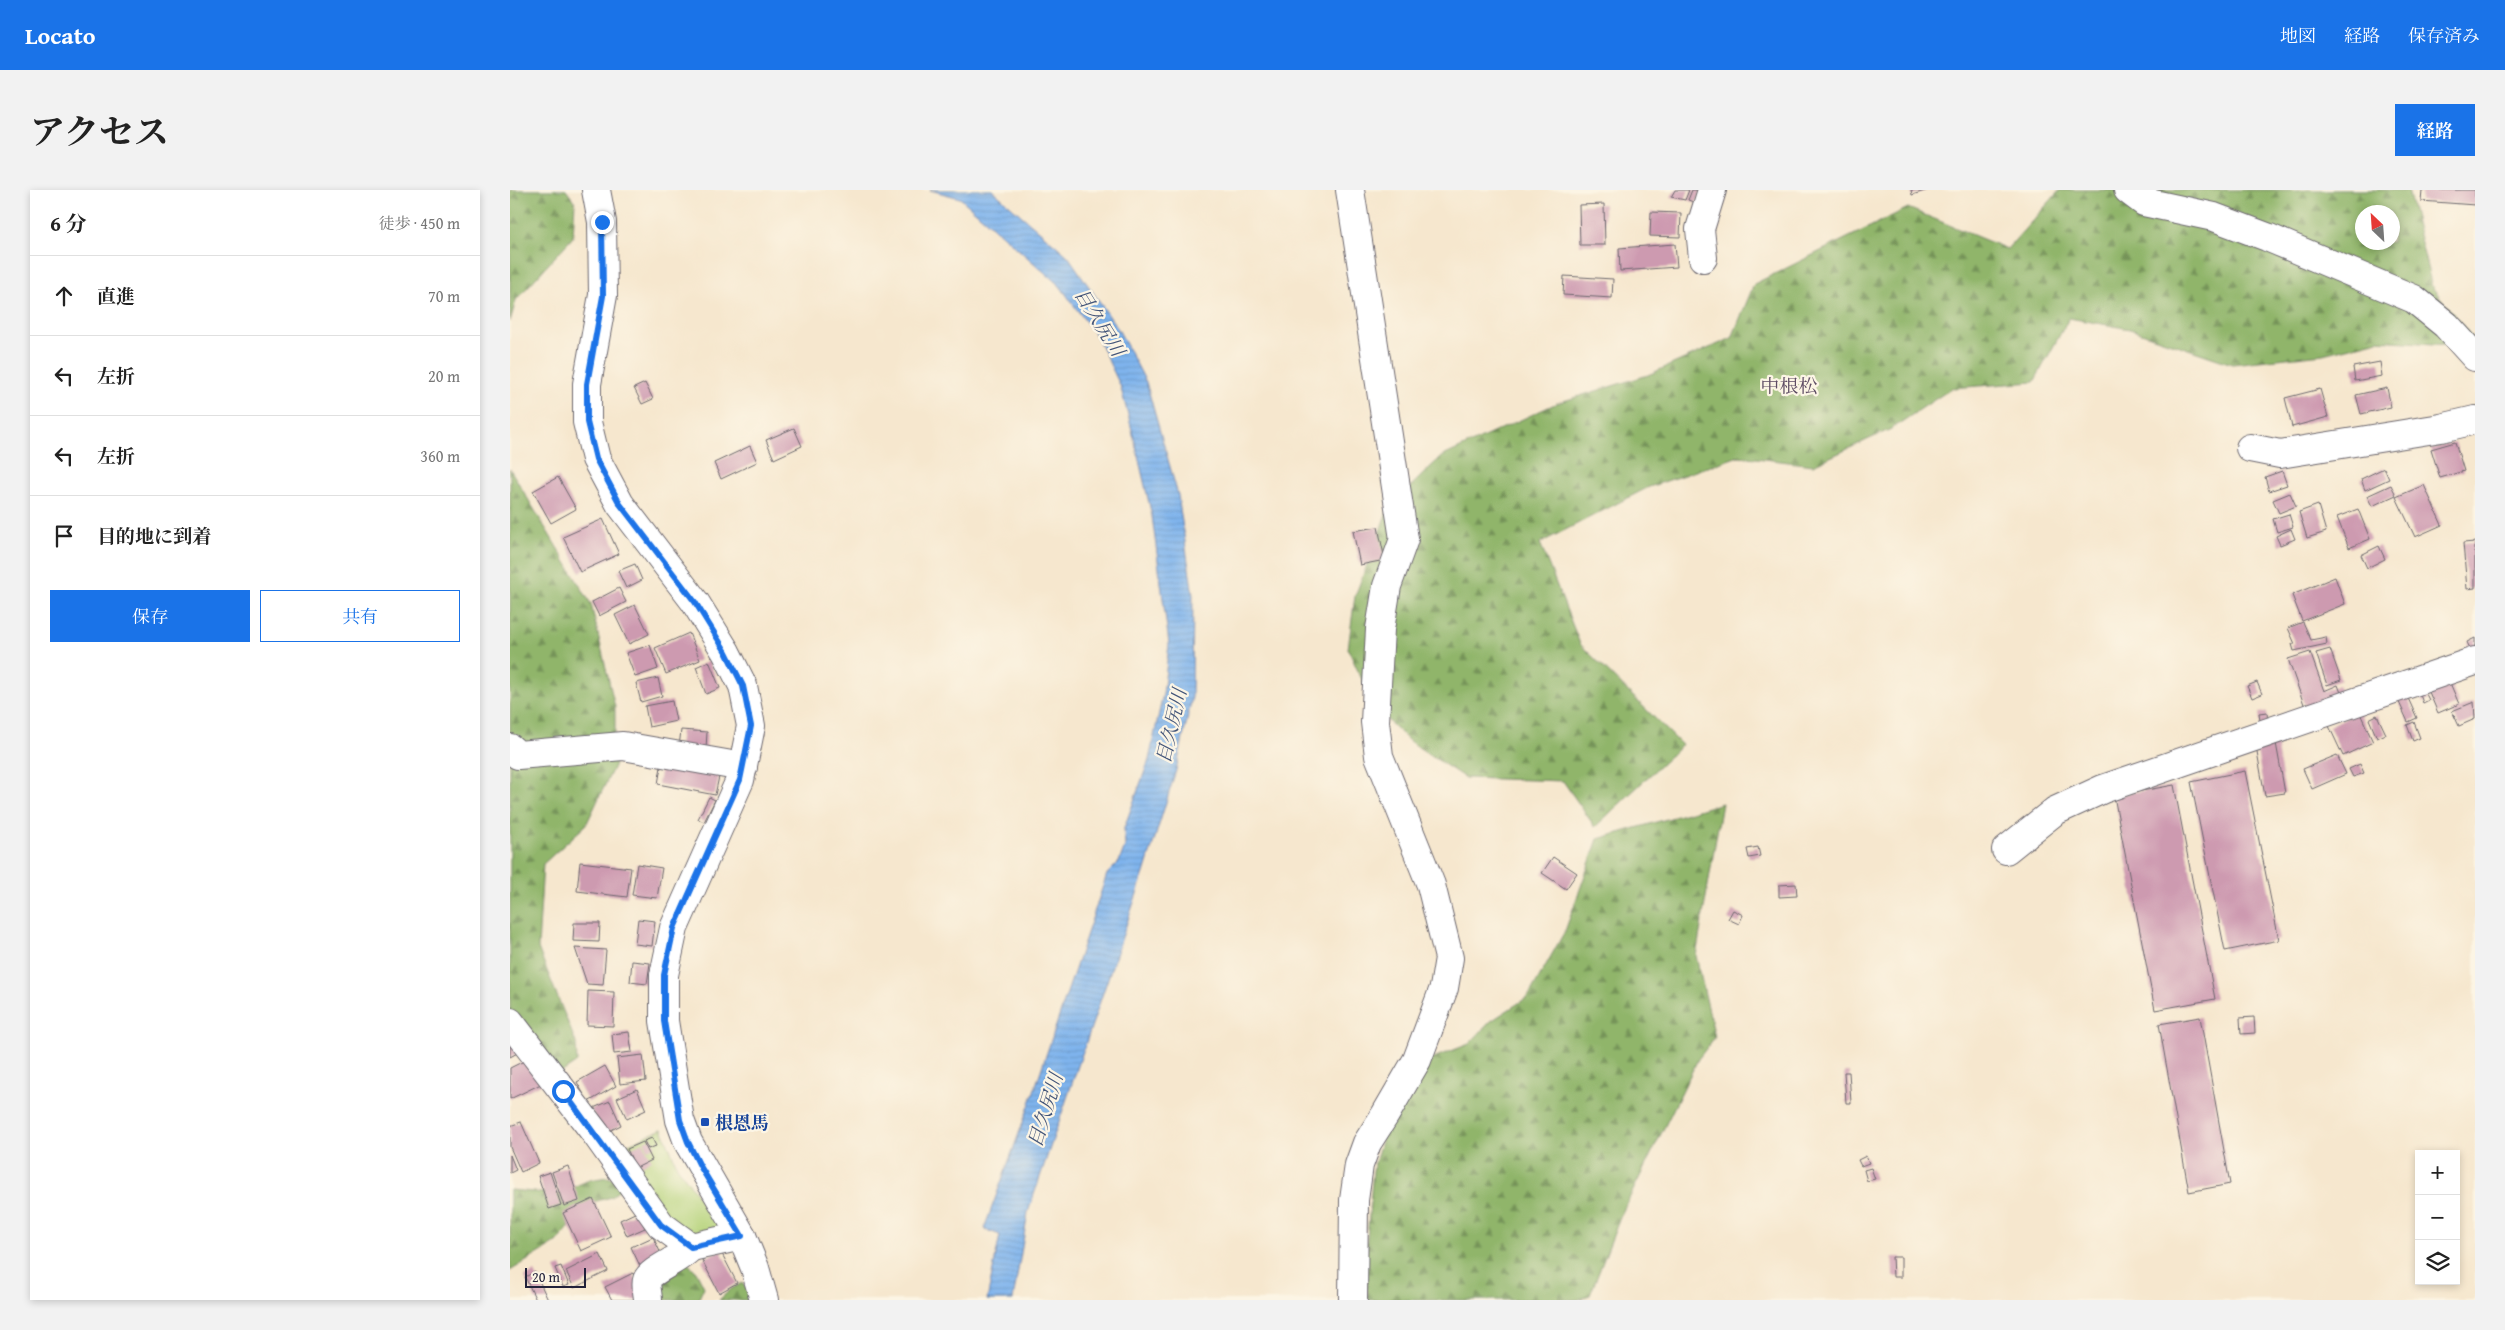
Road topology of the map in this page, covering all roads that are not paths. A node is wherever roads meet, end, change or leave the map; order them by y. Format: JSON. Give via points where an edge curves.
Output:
{"nodes":[{"id":1,"x":596,"y":190,"type":"edge"},
{"id":2,"x":1350,"y":190,"type":"edge"},
{"id":3,"x":1712,"y":190,"type":"edge"},
{"id":4,"x":2128,"y":190,"type":"edge"},
{"id":5,"x":1703,"y":258,"type":"dead end"},
{"id":6,"x":2475,"y":357,"type":"edge"},
{"id":7,"x":2475,"y":420,"type":"edge"},
{"id":8,"x":2250,"y":448,"type":"dead end"},
{"id":9,"x":2475,"y":661,"type":"edge"},
{"id":10,"x":510,"y":748,"type":"edge"},
{"id":11,"x":743,"y":767,"type":"junction"},
{"id":12,"x":2006,"y":850,"type":"dead end"},
{"id":13,"x":510,"y":1022,"type":"edge"},
{"id":14,"x":742,"y":1236,"type":"junction"},
{"id":15,"x":691,"y":1247,"type":"junction"},
{"id":16,"x":648,"y":1300,"type":"edge"},
{"id":17,"x":764,"y":1300,"type":"edge"},
{"id":18,"x":1353,"y":1300,"type":"edge"}],
"edges":[{"from":1,"to":11,"type":"street","via":[[602,222],[603,296],[587,384],[587,422],[596,459],[620,504],[695,602],[743,686],[751,726]]},
{"from":2,"to":18,"type":"street","via":[[1404,538],[1387,586],[1380,629],[1375,722],[1378,748],[1431,885],[1449,958],[1444,988],[1417,1060],[1367,1143],[1359,1165],[1354,1200]]},
{"from":3,"to":5,"type":"street","via":[[1700,230]]},
{"from":4,"to":6,"type":"street","via":[[2144,202],[2214,217],[2267,237],[2414,300],[2446,326]]},
{"from":7,"to":8,"type":"street","via":[[2280,454]]},
{"from":9,"to":12,"type":"street","via":[[2103,789],[2055,811]]},
{"from":10,"to":11,"type":"street","via":[[518,755],[623,746]]},
{"from":11,"to":14,"type":"street","via":[[674,928],[664,975],[664,1021],[680,1120],[688,1142]]},
{"from":13,"to":15,"type":"street","via":[[661,1225]]},
{"from":14,"to":15,"type":"street"},
{"from":14,"to":17,"type":"street"},
{"from":15,"to":16,"type":"street","via":[[684,1256],[653,1273],[647,1281]]}]}
